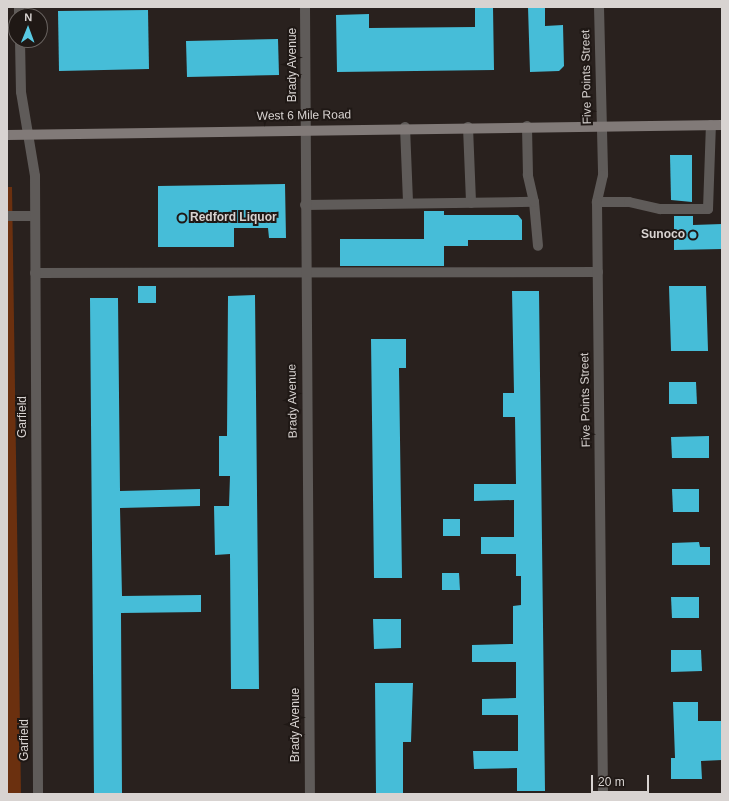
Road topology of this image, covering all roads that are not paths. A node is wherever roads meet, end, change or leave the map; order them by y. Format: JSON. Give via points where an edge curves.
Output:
{"nodes":[{"id":1,"x":305,"y":7,"type":"edge"},
{"id":2,"x":599,"y":7,"type":"edge"},
{"id":3,"x":20,"y":48,"type":"edge"},
{"id":4,"x":601,"y":125,"type":"junction"},
{"id":5,"x":711,"y":125,"type":"junction"},
{"id":6,"x":722,"y":125,"type":"edge"},
{"id":7,"x":527,"y":126,"type":"junction"},
{"id":8,"x":405,"y":127,"type":"junction"},
{"id":9,"x":468,"y":127,"type":"junction"},
{"id":10,"x":306,"y":129,"type":"junction"},
{"id":11,"x":7,"y":135,"type":"edge"},
{"id":12,"x":30,"y":135,"type":"junction"},
{"id":13,"x":534,"y":202,"type":"junction"},
{"id":14,"x":597,"y":202,"type":"junction"},
{"id":15,"x":408,"y":203,"type":"junction"},
{"id":16,"x":471,"y":203,"type":"junction"},
{"id":17,"x":305,"y":205,"type":"junction"},
{"id":18,"x":7,"y":216,"type":"edge"},
{"id":19,"x":35,"y":216,"type":"junction"},
{"id":20,"x":538,"y":246,"type":"dead end"},
{"id":21,"x":598,"y":272,"type":"junction"},
{"id":22,"x":35,"y":273,"type":"junction"},
{"id":23,"x":305,"y":274,"type":"junction"},
{"id":24,"x":38,"y":794,"type":"edge"},
{"id":25,"x":310,"y":794,"type":"edge"},
{"id":26,"x":603,"y":794,"type":"edge"}],
"edges":[{"from":1,"to":10,"type":"street","name":"Brady Avenue"},
{"from":2,"to":4,"type":"street","name":"Five Points Street"},
{"from":3,"to":12,"type":"street","name":"Garfield","via":[[21,92]]},
{"from":4,"to":5,"type":"main road","name":"West 6 Mile Road"},
{"from":4,"to":7,"type":"main road","name":"West 6 Mile Road"},
{"from":4,"to":14,"type":"street","name":"Five Points Street","via":[[603,175]]},
{"from":5,"to":6,"type":"main road","name":"West 6 Mile Road"},
{"from":5,"to":14,"type":"street","via":[[708,209],[660,209],[629,202]]},
{"from":7,"to":9,"type":"main road","name":"West 6 Mile Road"},
{"from":7,"to":13,"type":"street","via":[[528,175]]},
{"from":8,"to":9,"type":"main road","name":"West 6 Mile Road"},
{"from":8,"to":10,"type":"main road","name":"West 6 Mile Road"},
{"from":8,"to":15,"type":"street"},
{"from":9,"to":16,"type":"street"},
{"from":10,"to":12,"type":"main road","name":"West 6 Mile Road"},
{"from":10,"to":17,"type":"street","name":"Brady Avenue"},
{"from":11,"to":12,"type":"main road","name":"West 6 Mile Road"},
{"from":12,"to":19,"type":"street","name":"Garfield"},
{"from":13,"to":16,"type":"street"},
{"from":13,"to":20,"type":"street"},
{"from":14,"to":21,"type":"street","name":"Five Points Street"},
{"from":15,"to":16,"type":"street"},
{"from":15,"to":17,"type":"street"},
{"from":17,"to":23,"type":"street","name":"Brady Avenue"},
{"from":18,"to":19,"type":"street"},
{"from":19,"to":22,"type":"street","name":"Garfield"},
{"from":21,"to":23,"type":"street"},
{"from":21,"to":26,"type":"street","name":"Five Points Street"},
{"from":22,"to":23,"type":"street"},
{"from":22,"to":24,"type":"street","name":"Garfield"},
{"from":23,"to":25,"type":"street","name":"Brady Avenue"}]}
